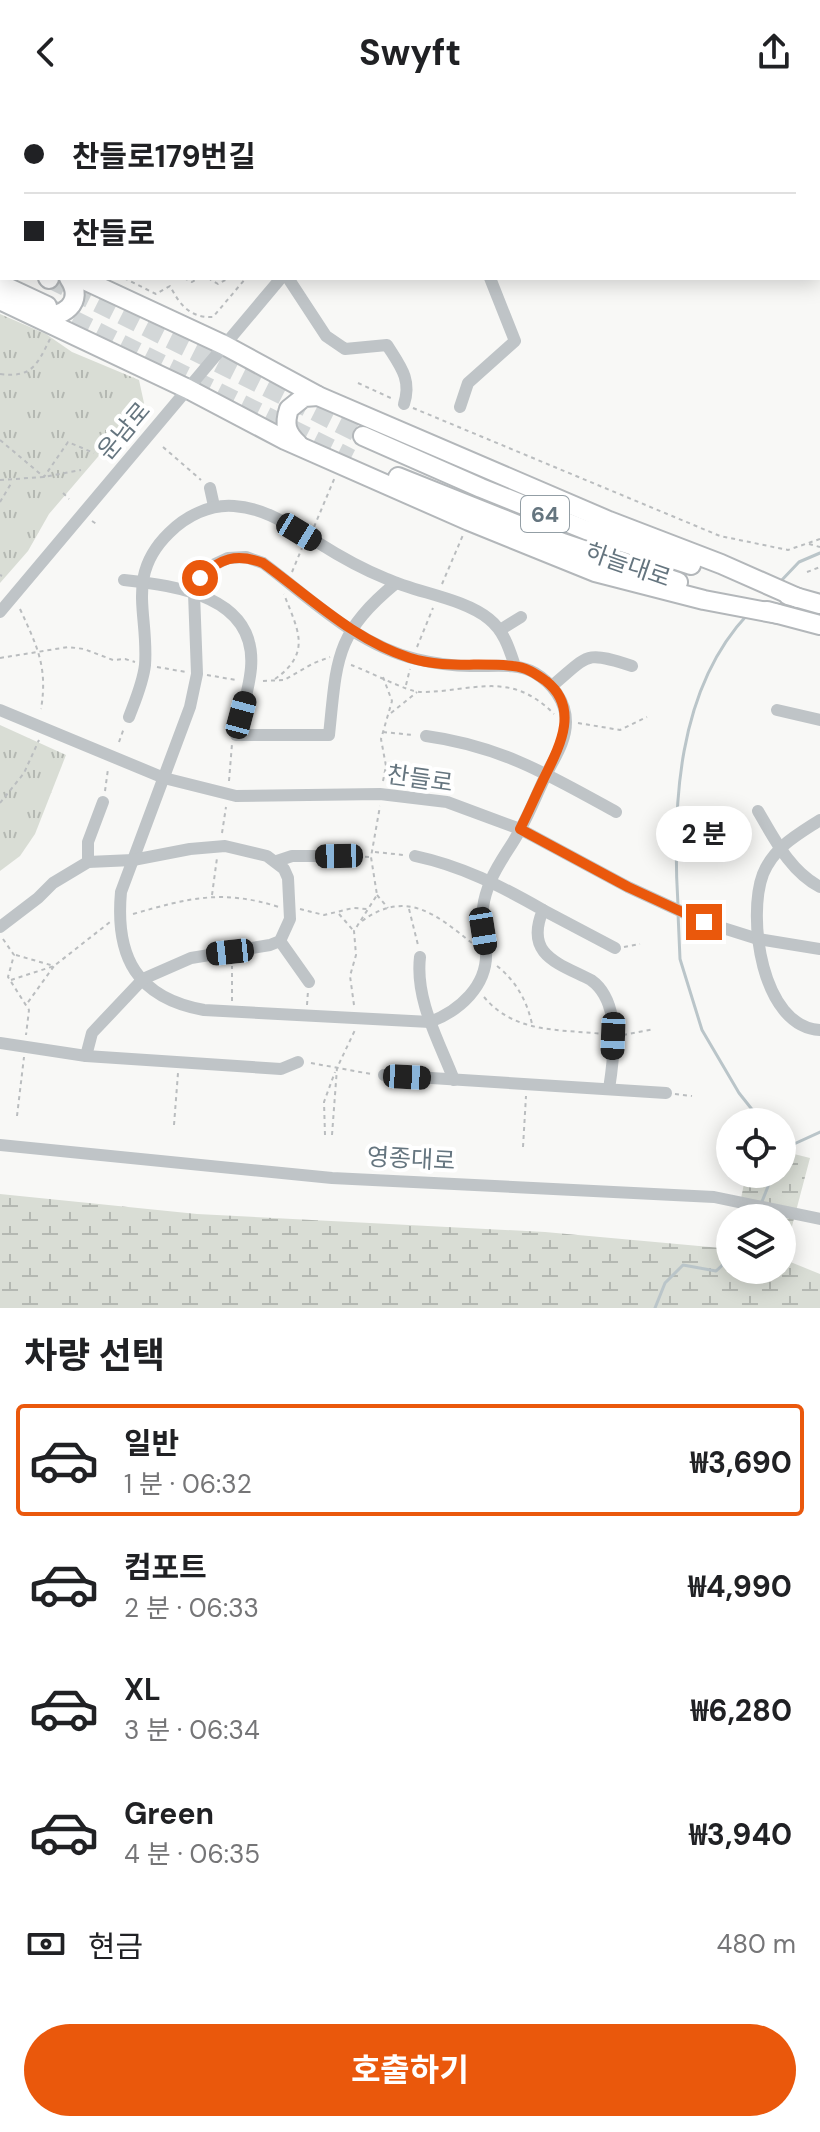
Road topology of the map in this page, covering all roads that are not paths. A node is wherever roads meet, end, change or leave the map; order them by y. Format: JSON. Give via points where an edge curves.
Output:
{"nodes":[{"id":1,"x":70,"y":280,"type":"edge"},
{"id":2,"x":84,"y":280,"type":"edge"},
{"id":3,"x":279,"y":280,"type":"edge"},
{"id":4,"x":289,"y":280,"type":"edge"},
{"id":5,"x":491,"y":280,"type":"edge"},
{"id":6,"x":0,"y":284,"type":"edge"},
{"id":7,"x":0,"y":300,"type":"edge"},
{"id":8,"x":41,"y":311,"type":"junction"},
{"id":9,"x":224,"y":345,"type":"junction"},
{"id":10,"x":188,"y":389,"type":"junction"},
{"id":11,"x":318,"y":396,"type":"junction"},
{"id":12,"x":404,"y":404,"type":"road end"},
{"id":13,"x":460,"y":407,"type":"dead end"},
{"id":14,"x":363,"y":436,"type":"tunnel mouth"},
{"id":15,"x":302,"y":448,"type":"junction"},
{"id":16,"x":351,"y":458,"type":"tunnel mouth"},
{"id":17,"x":210,"y":488,"type":"road end"},
{"id":18,"x":214,"y":506,"type":"junction"},
{"id":19,"x":734,"y":575,"type":"junction"},
{"id":20,"x":124,"y":580,"type":"dead end"},
{"id":21,"x":141,"y":582,"type":"junction"},
{"id":22,"x":396,"y":583,"type":"junction"},
{"id":23,"x":194,"y":593,"type":"junction"},
{"id":24,"x":715,"y":599,"type":"junction"},
{"id":25,"x":807,"y":601,"type":"edge"},
{"id":26,"x":0,"y":612,"type":"edge"},
{"id":27,"x":521,"y":617,"type":"dead end"},
{"id":28,"x":820,"y":625,"type":"edge"},
{"id":29,"x":350,"y":629,"type":"junction"},
{"id":30,"x":500,"y":630,"type":"junction"},
{"id":31,"x":515,"y":666,"type":"junction"},
{"id":32,"x":632,"y":666,"type":"dead end"},
{"id":33,"x":552,"y":686,"type":"junction"},
{"id":34,"x":0,"y":710,"type":"edge"},
{"id":35,"x":777,"y":710,"type":"dead end"},
{"id":36,"x":129,"y":717,"type":"road end"},
{"id":37,"x":820,"y":720,"type":"edge"},
{"id":38,"x":329,"y":735,"type":"junction"},
{"id":39,"x":426,"y":736,"type":"road end"},
{"id":40,"x":328,"y":750,"type":"dead end"},
{"id":41,"x":546,"y":774,"type":"junction"},
{"id":42,"x":164,"y":778,"type":"junction"},
{"id":43,"x":103,"y":802,"type":"road end"},
{"id":44,"x":758,"y":811,"type":"dead end"},
{"id":45,"x":616,"y":812,"type":"dead end"},
{"id":46,"x":820,"y":820,"type":"edge"},
{"id":47,"x":520,"y":829,"type":"junction"},
{"id":48,"x":779,"y":848,"type":"junction"},
{"id":49,"x":339,"y":856,"type":"road end"},
{"id":50,"x":415,"y":856,"type":"road end"},
{"id":51,"x":133,"y":860,"type":"junction"},
{"id":52,"x":277,"y":861,"type":"junction"},
{"id":53,"x":88,"y":862,"type":"junction"},
{"id":54,"x":491,"y":882,"type":"junction"},
{"id":55,"x":820,"y":887,"type":"edge"},
{"id":56,"x":543,"y":910,"type":"junction"},
{"id":57,"x":0,"y":927,"type":"edge"},
{"id":58,"x":758,"y":939,"type":"junction"},
{"id":59,"x":280,"y":941,"type":"junction"},
{"id":60,"x":615,"y":948,"type":"road end"},
{"id":61,"x":820,"y":949,"type":"edge"},
{"id":62,"x":230,"y":952,"type":"junction"},
{"id":63,"x":420,"y":957,"type":"road end"},
{"id":64,"x":232,"y":966,"type":"road end"},
{"id":65,"x":143,"y":979,"type":"junction"},
{"id":66,"x":309,"y":982,"type":"road end"},
{"id":67,"x":430,"y":1022,"type":"junction"},
{"id":68,"x":820,"y":1030,"type":"edge"},
{"id":69,"x":0,"y":1043,"type":"edge"},
{"id":70,"x":86,"y":1056,"type":"junction"},
{"id":71,"x":298,"y":1062,"type":"road end"},
{"id":72,"x":384,"y":1075,"type":"road end"},
{"id":73,"x":454,"y":1080,"type":"junction"},
{"id":74,"x":609,"y":1089,"type":"junction"},
{"id":75,"x":666,"y":1093,"type":"road end"},
{"id":76,"x":0,"y":1145,"type":"edge"},
{"id":77,"x":816,"y":1218,"type":"edge"}],
"edges":[{"from":1,"to":8,"type":"highway","via":[[69,308],[53,318]]},
{"from":2,"to":9,"type":"highway"},
{"from":3,"to":9,"type":"street","name":"운남로"},
{"from":4,"to":12,"type":"street","via":[[326,336],[345,349],[387,345],[404,372],[409,390]]},
{"from":5,"to":13,"type":"street","via":[[515,341],[468,383]]},
{"from":6,"to":8,"type":"highway"},
{"from":7,"to":8,"type":"highway"},
{"from":8,"to":10,"type":"highway"},
{"from":9,"to":10,"type":"street","name":"운남로"},
{"from":9,"to":11,"type":"highway"},
{"from":10,"to":15,"type":"highway"},
{"from":10,"to":26,"type":"street","name":"운남로"},
{"from":11,"to":15,"type":"highway","via":[[295,403],[286,418],[289,436]]},
{"from":11,"to":19,"type":"highway"},
{"from":14,"to":19,"type":"highway","name":"하늘대로","number":"64","via":[[586,530]]},
{"from":15,"to":24,"type":"highway","via":[[595,572]]},
{"from":16,"to":24,"type":"highway","name":"하늘대로","number":"64"},
{"from":17,"to":18,"type":"street"},
{"from":18,"to":21,"type":"street","via":[[166,535]]},
{"from":18,"to":22,"type":"street","via":[[233,505],[274,516]]},
{"from":19,"to":25,"type":"highway"},
{"from":20,"to":21,"type":"street"},
{"from":21,"to":23,"type":"street"},
{"from":21,"to":36,"type":"street","via":[[145,665]]},
{"from":22,"to":29,"type":"street"},
{"from":22,"to":30,"type":"street","via":[[478,611]]},
{"from":23,"to":29,"type":"street","via":[[211,566],[246,557],[263,563]]},
{"from":23,"to":38,"type":"street","via":[[218,601],[247,640],[251,666],[234,739]]},
{"from":23,"to":42,"type":"street","via":[[197,674]]},
{"from":24,"to":28,"type":"highway"},
{"from":27,"to":30,"type":"street"},
{"from":29,"to":31,"type":"street","via":[[412,659]]},
{"from":29,"to":38,"type":"street","via":[[337,666]]},
{"from":30,"to":31,"type":"street"},
{"from":31,"to":33,"type":"street"},
{"from":32,"to":33,"type":"street","via":[[592,656]]},
{"from":33,"to":41,"type":"street","via":[[564,705],[566,723]]},
{"from":34,"to":42,"type":"street","name":"찬들로"},
{"from":35,"to":37,"type":"street"},
{"from":38,"to":40,"type":"street"},
{"from":39,"to":41,"type":"street","via":[[494,750]]},
{"from":41,"to":45,"type":"street"},
{"from":41,"to":47,"type":"street"},
{"from":42,"to":47,"type":"street","name":"찬들로","via":[[236,796],[380,794],[447,802]]},
{"from":42,"to":51,"type":"street"},
{"from":43,"to":53,"type":"street","via":[[88,842]]},
{"from":44,"to":48,"type":"street"},
{"from":46,"to":48,"type":"street"},
{"from":47,"to":54,"type":"street"},
{"from":47,"to":58,"type":"street","name":"찬들로","via":[[643,894]]},
{"from":48,"to":55,"type":"street","via":[[805,879]]},
{"from":48,"to":58,"type":"street","via":[[759,888]]},
{"from":49,"to":52,"type":"street"},
{"from":50,"to":54,"type":"street"},
{"from":51,"to":52,"type":"street","via":[[225,846]]},
{"from":51,"to":53,"type":"street"},
{"from":51,"to":65,"type":"street","via":[[121,892],[118,921],[122,945]]},
{"from":52,"to":59,"type":"street","via":[[288,878],[290,899],[290,919]]},
{"from":53,"to":57,"type":"street"},
{"from":54,"to":56,"type":"street"},
{"from":54,"to":67,"type":"street","via":[[481,909],[487,954],[482,973],[462,1005]]},
{"from":56,"to":60,"type":"street"},
{"from":56,"to":74,"type":"street","via":[[537,936],[544,953],[591,980],[605,997],[613,1036]]},
{"from":58,"to":61,"type":"street","name":"찬들로"},
{"from":58,"to":68,"type":"street","via":[[765,971],[783,1009],[796,1021]]},
{"from":59,"to":62,"type":"street"},
{"from":59,"to":66,"type":"street"},
{"from":62,"to":64,"type":"street"},
{"from":62,"to":65,"type":"street","via":[[191,958]]},
{"from":63,"to":67,"type":"street","via":[[418,973]]},
{"from":65,"to":67,"type":"street","via":[[161,996],[204,1010]]},
{"from":65,"to":70,"type":"street","via":[[92,1033]]},
{"from":67,"to":73,"type":"street"},
{"from":69,"to":70,"type":"street"},
{"from":70,"to":71,"type":"street","via":[[281,1069]]},
{"from":72,"to":73,"type":"street"},
{"from":73,"to":74,"type":"street"},
{"from":74,"to":75,"type":"street"},
{"from":76,"to":77,"type":"street","name":"영종대로","via":[[329,1177],[714,1197]]}]}
